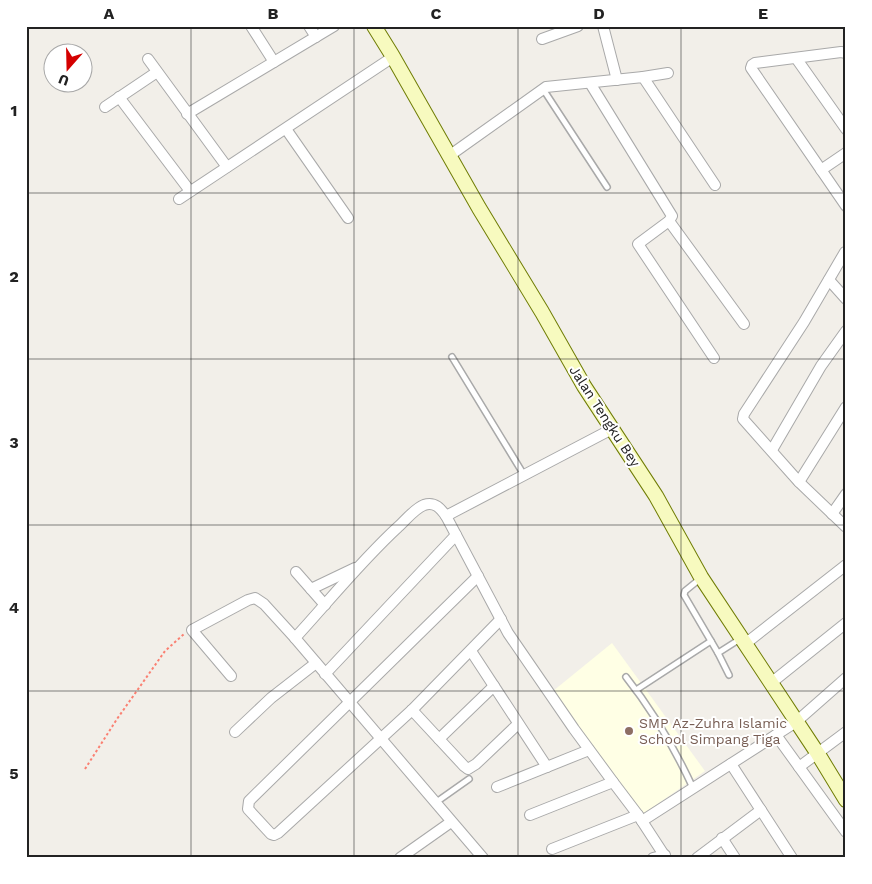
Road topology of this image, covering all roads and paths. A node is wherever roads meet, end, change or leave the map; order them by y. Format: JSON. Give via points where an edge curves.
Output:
{"nodes":[{"id":1,"x":251,"y":26,"type":"edge"},
{"id":2,"x":309,"y":26,"type":"edge"},
{"id":3,"x":334,"y":26,"type":"edge"},
{"id":4,"x":374,"y":26,"type":"edge"},
{"id":5,"x":578,"y":26,"type":"edge"},
{"id":6,"x":603,"y":26,"type":"edge"},
{"id":7,"x":316,"y":37,"type":"junction"},
{"id":8,"x":542,"y":39,"type":"dead end"},
{"id":9,"x":846,"y":53,"type":"edge"},
{"id":10,"x":393,"y":57,"type":"junction"},
{"id":11,"x":796,"y":58,"type":"junction"},
{"id":12,"x":148,"y":59,"type":"dead end"},
{"id":13,"x":274,"y":62,"type":"junction"},
{"id":14,"x":157,"y":72,"type":"junction"},
{"id":15,"x":668,"y":73,"type":"dead end"},
{"id":16,"x":643,"y":77,"type":"junction"},
{"id":17,"x":617,"y":80,"type":"junction"},
{"id":18,"x":590,"y":82,"type":"junction"},
{"id":19,"x":544,"y":89,"type":"junction"},
{"id":20,"x":120,"y":97,"type":"junction"},
{"id":21,"x":105,"y":108,"type":"dead end"},
{"id":22,"x":188,"y":114,"type":"junction"},
{"id":23,"x":286,"y":129,"type":"junction"},
{"id":24,"x":846,"y":129,"type":"edge"},
{"id":25,"x":846,"y":153,"type":"edge"},
{"id":26,"x":449,"y":156,"type":"junction"},
{"id":27,"x":227,"y":167,"type":"junction"},
{"id":28,"x":821,"y":170,"type":"junction"},
{"id":29,"x":715,"y":185,"type":"dead end"},
{"id":30,"x":608,"y":187,"type":"dead end"},
{"id":31,"x":190,"y":191,"type":"junction"},
{"id":32,"x":178,"y":199,"type":"dead end"},
{"id":33,"x":846,"y":206,"type":"edge"},
{"id":34,"x":348,"y":218,"type":"dead end"},
{"id":35,"x":669,"y":221,"type":"junction"},
{"id":36,"x":845,"y":252,"type":"edge"},
{"id":37,"x":829,"y":280,"type":"junction"},
{"id":38,"x":846,"y":299,"type":"edge"},
{"id":39,"x":744,"y":324,"type":"dead end"},
{"id":40,"x":846,"y":331,"type":"edge"},
{"id":41,"x":452,"y":357,"type":"dead end"},
{"id":42,"x":714,"y":358,"type":"dead end"},
{"id":43,"x":846,"y":407,"type":"edge"},
{"id":44,"x":612,"y":429,"type":"junction"},
{"id":45,"x":772,"y":450,"type":"junction"},
{"id":46,"x":524,"y":475,"type":"junction"},
{"id":47,"x":799,"y":482,"type":"junction"},
{"id":48,"x":846,"y":494,"type":"edge"},
{"id":49,"x":832,"y":514,"type":"junction"},
{"id":50,"x":446,"y":516,"type":"junction"},
{"id":51,"x":846,"y":527,"type":"edge"},
{"id":52,"x":456,"y":535,"type":"junction"},
{"id":53,"x":846,"y":565,"type":"edge"},
{"id":54,"x":359,"y":567,"type":"junction"},
{"id":55,"x":296,"y":572,"type":"dead end"},
{"id":56,"x":478,"y":576,"type":"junction"},
{"id":57,"x":701,"y":577,"type":"junction"},
{"id":58,"x":311,"y":589,"type":"junction"},
{"id":59,"x":325,"y":605,"type":"junction"},
{"id":60,"x":501,"y":619,"type":"junction"},
{"id":61,"x":846,"y":623,"type":"edge"},
{"id":62,"x":192,"y":630,"type":"junction"},
{"id":63,"x":295,"y":638,"type":"junction"},
{"id":64,"x":711,"y":641,"type":"junction"},
{"id":65,"x":743,"y":641,"type":"junction"},
{"id":66,"x":471,"y":651,"type":"junction"},
{"id":67,"x":718,"y":653,"type":"junction"},
{"id":68,"x":316,"y":663,"type":"junction"},
{"id":69,"x":325,"y":674,"type":"junction"},
{"id":70,"x":728,"y":675,"type":"dead end"},
{"id":71,"x":231,"y":676,"type":"dead end"},
{"id":72,"x":626,"y":677,"type":"dead end"},
{"id":73,"x":846,"y":678,"type":"edge"},
{"id":74,"x":771,"y":683,"type":"junction"},
{"id":75,"x":494,"y":686,"type":"junction"},
{"id":76,"x":636,"y":690,"type":"junction"},
{"id":77,"x":350,"y":704,"type":"junction"},
{"id":78,"x":412,"y":710,"type":"junction"},
{"id":79,"x":796,"y":722,"type":"junction"},
{"id":80,"x":518,"y":724,"type":"junction"},
{"id":81,"x":235,"y":732,"type":"dead end"},
{"id":82,"x":846,"y":732,"type":"edge"},
{"id":83,"x":776,"y":735,"type":"junction"},
{"id":84,"x":380,"y":738,"type":"junction"},
{"id":85,"x":439,"y":739,"type":"junction"},
{"id":86,"x":589,"y":750,"type":"junction"},
{"id":87,"x":818,"y":754,"type":"junction"},
{"id":88,"x":731,"y":764,"type":"junction"},
{"id":89,"x":547,"y":767,"type":"junction"},
{"id":90,"x":799,"y":767,"type":"junction"},
{"id":91,"x":85,"y":769,"type":"dead end"},
{"id":92,"x":469,"y":779,"type":"dead end"},
{"id":93,"x":613,"y":782,"type":"junction"},
{"id":94,"x":841,"y":782,"type":"edge"},
{"id":95,"x":497,"y":787,"type":"dead end"},
{"id":96,"x":693,"y":788,"type":"junction"},
{"id":97,"x":846,"y":800,"type":"edge"},
{"id":98,"x":435,"y":803,"type":"junction"},
{"id":99,"x":761,"y":810,"type":"junction"},
{"id":100,"x":530,"y":815,"type":"dead end"},
{"id":101,"x":640,"y":818,"type":"junction"},
{"id":102,"x":451,"y":822,"type":"junction"},
{"id":103,"x":846,"y":832,"type":"edge"},
{"id":104,"x":722,"y":838,"type":"junction"},
{"id":105,"x":552,"y":849,"type":"dead end"},
{"id":106,"x":666,"y":856,"type":"edge"},
{"id":107,"x":400,"y":858,"type":"edge"},
{"id":108,"x":482,"y":858,"type":"edge"},
{"id":109,"x":653,"y":858,"type":"edge"},
{"id":110,"x":697,"y":858,"type":"edge"},
{"id":111,"x":735,"y":858,"type":"edge"},
{"id":112,"x":792,"y":858,"type":"edge"}],
"edges":[{"from":1,"to":13,"type":"street"},
{"from":2,"to":7,"type":"street"},
{"from":3,"to":7,"type":"street"},
{"from":4,"to":10,"type":"main road","name":"Jalan Tengku Bey"},
{"from":5,"to":8,"type":"street"},
{"from":6,"to":17,"type":"street"},
{"from":7,"to":13,"type":"street"},
{"from":9,"to":11,"type":"street"},
{"from":10,"to":23,"type":"street"},
{"from":10,"to":26,"type":"main road","name":"Jalan Tengku Bey"},
{"from":11,"to":24,"type":"street"},
{"from":11,"to":28,"type":"street","via":[[755,64],[751,68]]},
{"from":12,"to":14,"type":"street"},
{"from":13,"to":22,"type":"street"},
{"from":14,"to":20,"type":"street"},
{"from":14,"to":22,"type":"street"},
{"from":15,"to":16,"type":"street"},
{"from":16,"to":17,"type":"street"},
{"from":16,"to":29,"type":"street"},
{"from":17,"to":18,"type":"street"},
{"from":18,"to":19,"type":"street"},
{"from":18,"to":35,"type":"street","via":[[672,216]]},
{"from":19,"to":26,"type":"street"},
{"from":19,"to":30,"type":"lane"},
{"from":20,"to":21,"type":"street"},
{"from":20,"to":31,"type":"street"},
{"from":22,"to":27,"type":"street"},
{"from":23,"to":27,"type":"street"},
{"from":23,"to":34,"type":"street"},
{"from":25,"to":28,"type":"street"},
{"from":26,"to":44,"type":"main road","name":"Jalan Tengku Bey"},
{"from":27,"to":31,"type":"street"},
{"from":28,"to":33,"type":"street"},
{"from":31,"to":32,"type":"street"},
{"from":35,"to":39,"type":"street"},
{"from":35,"to":42,"type":"street","via":[[638,244]]},
{"from":36,"to":37,"type":"street"},
{"from":37,"to":38,"type":"street"},
{"from":37,"to":45,"type":"street","via":[[743,417]]},
{"from":40,"to":45,"type":"street","via":[[821,366]]},
{"from":41,"to":46,"type":"lane"},
{"from":43,"to":47,"type":"street"},
{"from":44,"to":46,"type":"street"},
{"from":44,"to":57,"type":"main road","name":"Jalan Tengku Bey","via":[[656,496]]},
{"from":45,"to":47,"type":"street"},
{"from":46,"to":50,"type":"street"},
{"from":47,"to":49,"type":"street"},
{"from":48,"to":49,"type":"street"},
{"from":49,"to":51,"type":"street"},
{"from":50,"to":52,"type":"street"},
{"from":50,"to":54,"type":"street","via":[[436,505],[425,504]]},
{"from":52,"to":56,"type":"street"},
{"from":52,"to":69,"type":"street"},
{"from":53,"to":65,"type":"street"},
{"from":54,"to":58,"type":"street"},
{"from":54,"to":59,"type":"street"},
{"from":55,"to":58,"type":"street"},
{"from":56,"to":60,"type":"street"},
{"from":56,"to":77,"type":"street"},
{"from":57,"to":64,"type":"lane","via":[[684,595]]},
{"from":57,"to":65,"type":"main road","name":"Jalan Tengku Bey"},
{"from":58,"to":59,"type":"street"},
{"from":59,"to":63,"type":"street"},
{"from":60,"to":66,"type":"street"},
{"from":60,"to":86,"type":"street"},
{"from":61,"to":74,"type":"street"},
{"from":62,"to":63,"type":"street","via":[[255,598]]},
{"from":62,"to":71,"type":"street"},
{"from":62,"to":91,"type":"path","via":[[165,651]]},
{"from":63,"to":68,"type":"street"},
{"from":64,"to":67,"type":"lane"},
{"from":64,"to":76,"type":"lane"},
{"from":65,"to":67,"type":"lane"},
{"from":65,"to":74,"type":"main road","name":"Jalan Tengku Bey"},
{"from":66,"to":75,"type":"street"},
{"from":66,"to":78,"type":"street"},
{"from":67,"to":70,"type":"lane"},
{"from":68,"to":69,"type":"street"},
{"from":68,"to":81,"type":"street","via":[[271,698]]},
{"from":69,"to":77,"type":"street"},
{"from":72,"to":76,"type":"lane"},
{"from":73,"to":79,"type":"street"},
{"from":74,"to":79,"type":"main road","name":"Jalan Tengku Bey"},
{"from":75,"to":80,"type":"street"},
{"from":75,"to":85,"type":"street"},
{"from":76,"to":96,"type":"lane","via":[[675,750]]},
{"from":77,"to":84,"type":"street"},
{"from":77,"to":84,"type":"street","via":[[249,801],[248,809],[271,834],[276,834]]},
{"from":78,"to":84,"type":"street"},
{"from":78,"to":85,"type":"street"},
{"from":79,"to":83,"type":"street"},
{"from":79,"to":87,"type":"main road","name":"Jalan Tengku Bey"},
{"from":80,"to":85,"type":"street","via":[[468,769]]},
{"from":80,"to":89,"type":"street"},
{"from":82,"to":87,"type":"street"},
{"from":83,"to":88,"type":"street"},
{"from":83,"to":90,"type":"street"},
{"from":84,"to":98,"type":"street"},
{"from":86,"to":89,"type":"street"},
{"from":86,"to":93,"type":"street"},
{"from":87,"to":90,"type":"street"},
{"from":87,"to":94,"type":"main road","name":"Jalan Tengku Bey"},
{"from":88,"to":96,"type":"street"},
{"from":88,"to":99,"type":"street"},
{"from":89,"to":95,"type":"street"},
{"from":90,"to":103,"type":"street"},
{"from":92,"to":98,"type":"lane"},
{"from":93,"to":100,"type":"street"},
{"from":93,"to":101,"type":"street"},
{"from":94,"to":97,"type":"main road","name":"Jalan Tengku Bey"},
{"from":96,"to":101,"type":"street"},
{"from":98,"to":102,"type":"street"},
{"from":99,"to":104,"type":"street"},
{"from":99,"to":112,"type":"street"},
{"from":101,"to":105,"type":"street"},
{"from":101,"to":106,"type":"street"},
{"from":102,"to":107,"type":"street"},
{"from":102,"to":108,"type":"street"},
{"from":104,"to":110,"type":"street"},
{"from":104,"to":111,"type":"street"},
{"from":106,"to":109,"type":"street"}]}
